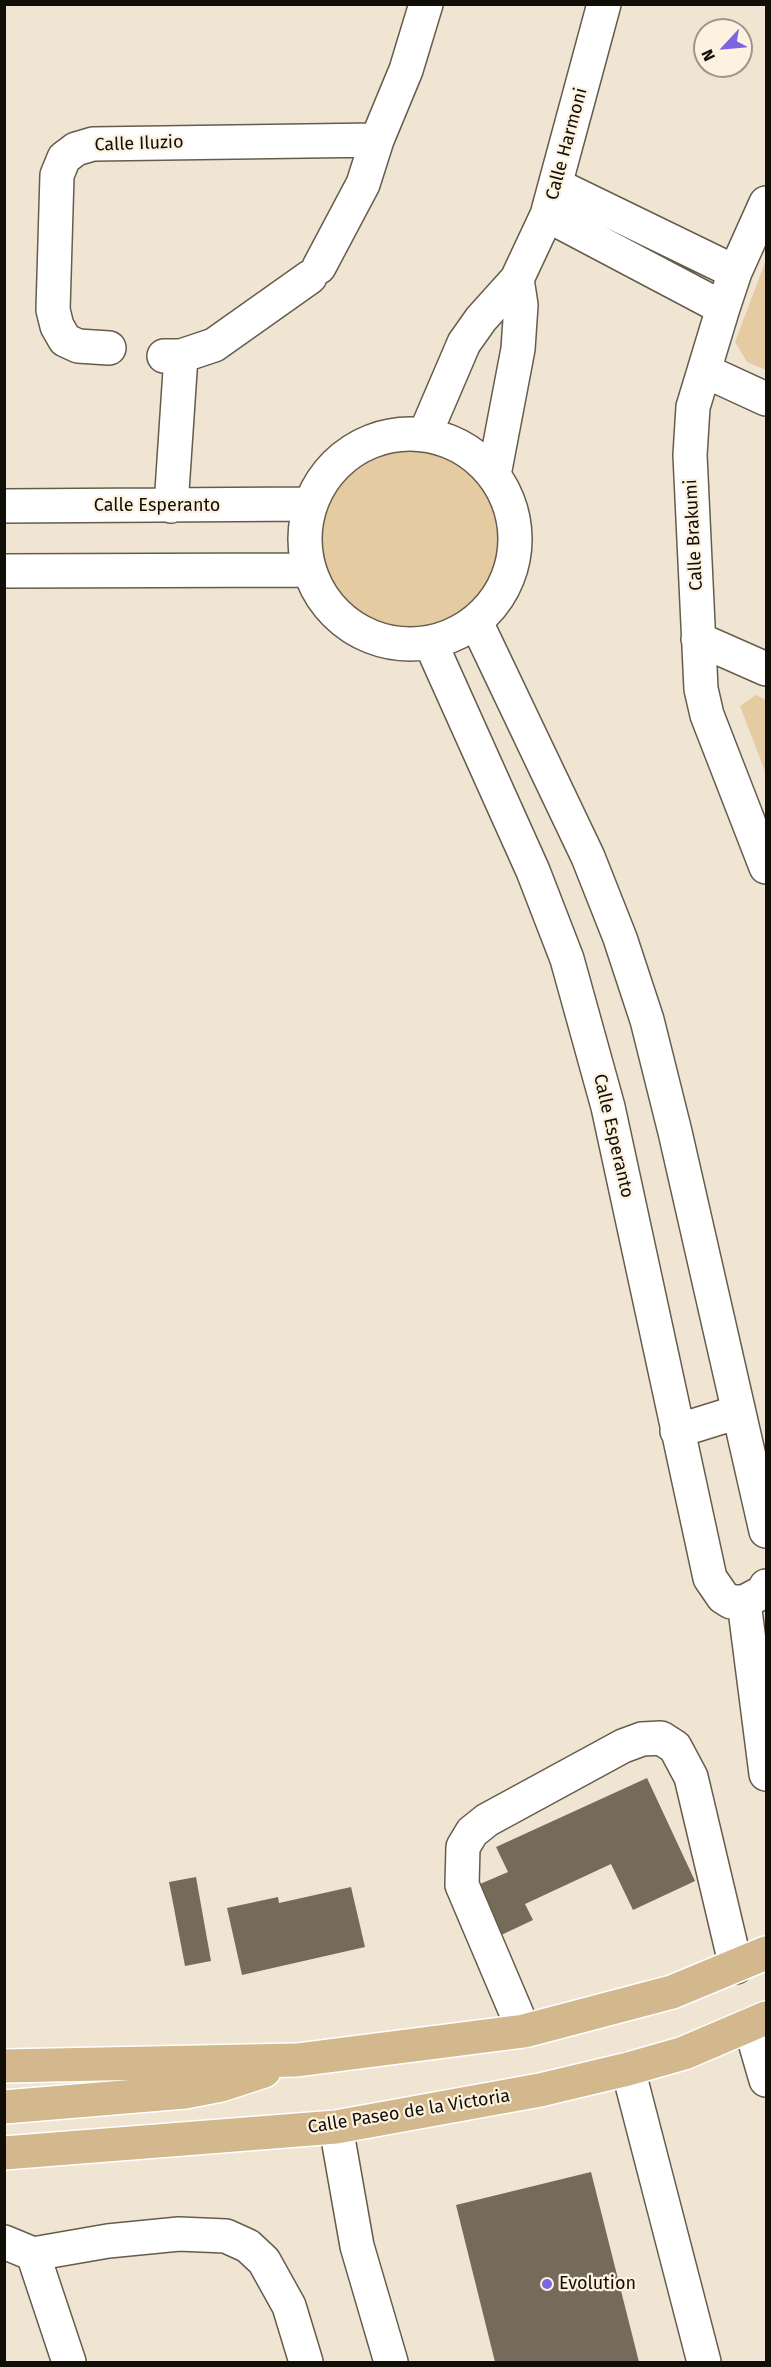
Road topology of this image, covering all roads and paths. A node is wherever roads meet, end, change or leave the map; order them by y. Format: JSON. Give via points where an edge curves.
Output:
{"nodes":[{"id":1,"x":426,"y":4,"type":"edge"},
{"id":2,"x":604,"y":4,"type":"edge"},
{"id":3,"x":377,"y":140,"type":"junction"},
{"id":4,"x":551,"y":200,"type":"junction"},
{"id":5,"x":766,"y":203,"type":"edge"},
{"id":6,"x":735,"y":272,"type":"junction"},
{"id":7,"x":518,"y":279,"type":"junction"},
{"id":8,"x":723,"y":308,"type":"junction"},
{"id":9,"x":109,"y":348,"type":"dead end"},
{"id":10,"x":705,"y":371,"type":"junction"},
{"id":11,"x":766,"y":399,"type":"edge"},
{"id":12,"x":425,"y":434,"type":"junction"},
{"id":13,"x":494,"y":475,"type":"junction"},
{"id":14,"x":310,"y":504,"type":"junction"},
{"id":15,"x":4,"y":506,"type":"edge"},
{"id":16,"x":171,"y":506,"type":"junction"},
{"id":17,"x":308,"y":570,"type":"junction"},
{"id":18,"x":4,"y":571,"type":"edge"},
{"id":19,"x":476,"y":622,"type":"junction"},
{"id":20,"x":698,"y":639,"type":"junction"},
{"id":21,"x":432,"y":644,"type":"junction"},
{"id":22,"x":766,"y":669,"type":"edge"},
{"id":23,"x":766,"y":867,"type":"edge"},
{"id":24,"x":738,"y":1412,"type":"junction"},
{"id":25,"x":677,"y":1431,"type":"junction"},
{"id":26,"x":766,"y":1531,"type":"edge"},
{"id":27,"x":755,"y":1594,"type":"edge"},
{"id":28,"x":766,"y":1774,"type":"edge"},
{"id":29,"x":766,"y":1953,"type":"edge"},
{"id":30,"x":736,"y":1967,"type":"junction"},
{"id":31,"x":758,"y":2022,"type":"edge"},
{"id":32,"x":524,"y":2031,"type":"junction"},
{"id":33,"x":297,"y":2060,"type":"junction"},
{"id":34,"x":4,"y":2066,"type":"edge"},
{"id":35,"x":628,"y":2069,"type":"junction"},
{"id":36,"x":766,"y":2080,"type":"edge"},
{"id":37,"x":4,"y":2107,"type":"edge"},
{"id":38,"x":336,"y":2127,"type":"junction"},
{"id":39,"x":4,"y":2153,"type":"edge"},
{"id":40,"x":19,"y":2248,"type":"edge"},
{"id":41,"x":69,"y":2362,"type":"edge"},
{"id":42,"x":306,"y":2362,"type":"edge"},
{"id":43,"x":391,"y":2362,"type":"edge"},
{"id":44,"x":704,"y":2362,"type":"edge"}],
"edges":[{"from":1,"to":3,"type":"street","via":[[406,70]]},
{"from":2,"to":4,"type":"street","name":"Calle Harmoni"},
{"from":3,"to":9,"type":"street","name":"Calle Iluzio","via":[[93,144],[64,158],[57,175],[53,310],[65,340],[78,346]]},
{"from":3,"to":16,"type":"street","via":[[363,184],[314,272],[232,335],[214,345],[173,356]]},
{"from":4,"to":6,"type":"street"},
{"from":4,"to":7,"type":"street","name":"Calle Harmoni"},
{"from":4,"to":8,"type":"street"},
{"from":5,"to":6,"type":"street","name":"Calle Brakumi"},
{"from":6,"to":8,"type":"street","name":"Calle Brakumi"},
{"from":7,"to":12,"type":"street","name":"Calle Harmoni","via":[[464,343]]},
{"from":7,"to":13,"type":"street","name":"Calle Harmoni","via":[[518,349]]},
{"from":8,"to":10,"type":"street","name":"Calle Brakumi"},
{"from":10,"to":11,"type":"street"},
{"from":10,"to":20,"type":"street","name":"Calle Brakumi","via":[[690,430]]},
{"from":12,"to":13,"type":"street","via":[[464,448]]},
{"from":12,"to":14,"type":"street","via":[[396,434],[368,442],[343,457],[323,478]]},
{"from":13,"to":19,"type":"street","via":[[512,512],[515,552],[503,591]]},
{"from":14,"to":16,"type":"street","name":"Calle Esperanto"},
{"from":14,"to":17,"type":"street","via":[[304,537]]},
{"from":15,"to":16,"type":"street","name":"Calle Esperanto"},
{"from":17,"to":18,"type":"street"},
{"from":17,"to":21,"type":"street","via":[[326,604],[356,631],[392,645]]},
{"from":19,"to":21,"type":"street"},
{"from":19,"to":24,"type":"street","via":[[588,857],[620,938],[670,1109]]},
{"from":20,"to":22,"type":"street"},
{"from":20,"to":23,"type":"street","name":"Calle Brakumi","via":[[706,715]]},
{"from":21,"to":25,"type":"street","name":"Calle Esperanto","via":[[533,871],[567,958],[608,1107]]},
{"from":24,"to":25,"type":"street"},
{"from":24,"to":26,"type":"street"},
{"from":25,"to":27,"type":"street","name":"Calle Esperanto","via":[[710,1578],[731,1602]]},
{"from":27,"to":28,"type":"street"},
{"from":29,"to":30,"type":"main road"},
{"from":30,"to":32,"type":"main road","via":[[672,1992]]},
{"from":30,"to":32,"type":"street","via":[[691,1777],[675,1747],[661,1738],[642,1739],[487,1820],[472,1832],[463,1847],[462,1884]]},
{"from":31,"to":35,"type":"main road","name":"Calle Paseo de la Victoria","via":[[684,2053]]},
{"from":31,"to":36,"type":"street"},
{"from":32,"to":33,"type":"main road"},
{"from":33,"to":34,"type":"main road"},
{"from":33,"to":37,"type":"main road","via":[[246,2078],[185,2092]]},
{"from":35,"to":38,"type":"main road","name":"Calle Paseo de la Victoria","via":[[540,2090]]},
{"from":35,"to":44,"type":"street"},
{"from":38,"to":39,"type":"main road","name":"Calle Paseo de la Victoria"},
{"from":38,"to":43,"type":"street","via":[[357,2246]]},
{"from":40,"to":41,"type":"street"},
{"from":40,"to":42,"type":"street","via":[[143,2237],[226,2236],[248,2246],[264,2261],[289,2306]]}]}
